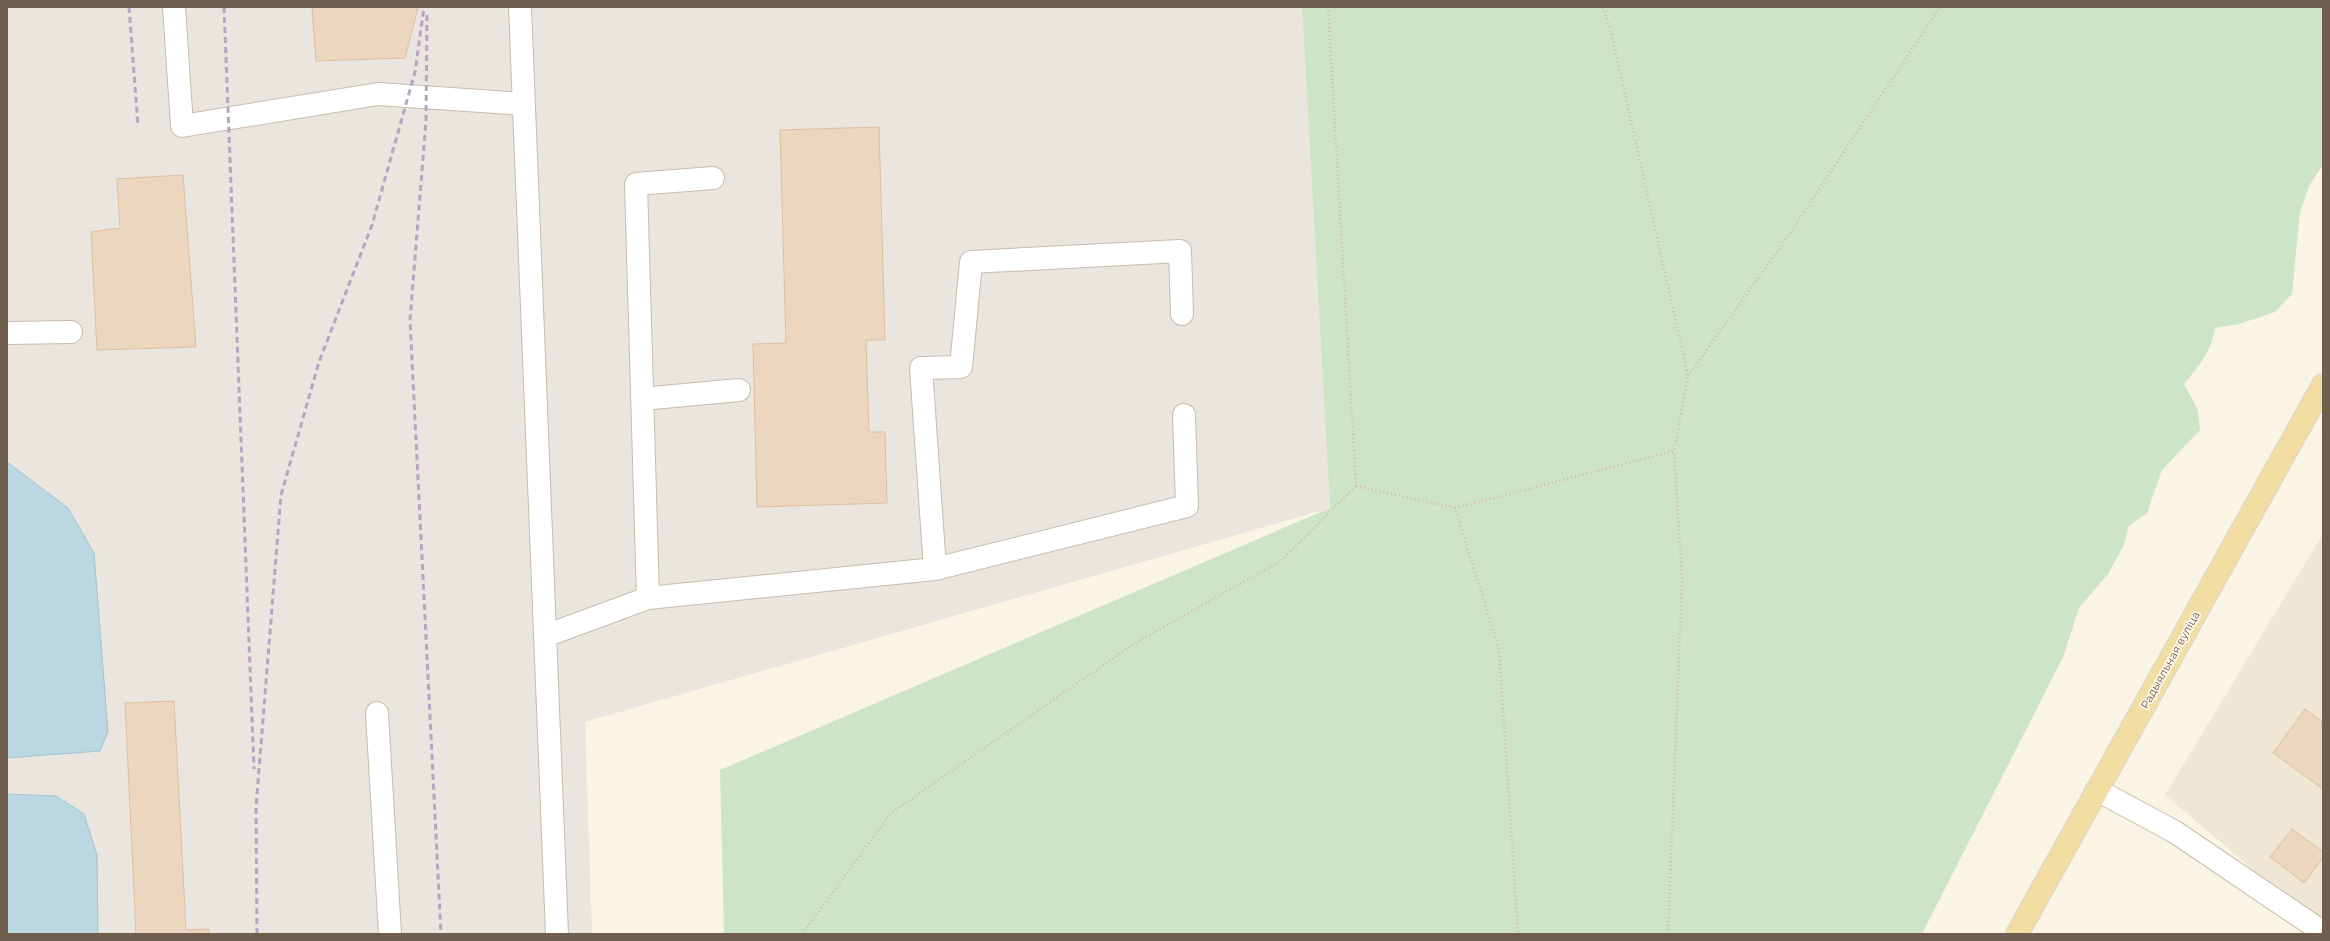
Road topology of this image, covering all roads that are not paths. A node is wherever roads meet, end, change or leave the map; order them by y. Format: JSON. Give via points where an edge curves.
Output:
{"nodes":[{"id":1,"x":174,"y":7,"type":"edge"},
{"id":2,"x":523,"y":10,"type":"edge"},
{"id":3,"x":524,"y":104,"type":"junction"},
{"id":4,"x":713,"y":178,"type":"dead end"},
{"id":5,"x":1182,"y":314,"type":"dead end"},
{"id":6,"x":72,"y":332,"type":"dead end"},
{"id":7,"x":7,"y":333,"type":"edge"},
{"id":8,"x":2323,"y":385,"type":"edge"},
{"id":9,"x":738,"y":390,"type":"dead end"},
{"id":10,"x":642,"y":399,"type":"junction"},
{"id":11,"x":1184,"y":415,"type":"dead end"},
{"id":12,"x":935,"y":569,"type":"junction"},
{"id":13,"x":648,"y":598,"type":"junction"},
{"id":14,"x":545,"y":636,"type":"junction"},
{"id":15,"x":377,"y":713,"type":"dead end"},
{"id":16,"x":2097,"y":790,"type":"junction"},
{"id":17,"x":2313,"y":927,"type":"edge"},
{"id":18,"x":390,"y":934,"type":"edge"},
{"id":19,"x":557,"y":934,"type":"edge"},
{"id":20,"x":2017,"y":934,"type":"edge"}],
"edges":[{"from":1,"to":3,"type":"lane","via":[[182,126],[378,94]]},
{"from":2,"to":3,"type":"lane"},
{"from":3,"to":14,"type":"lane"},
{"from":4,"to":10,"type":"lane","via":[[636,184]]},
{"from":5,"to":12,"type":"lane","via":[[1180,251],[971,262],[961,367],[921,368]]},
{"from":6,"to":7,"type":"lane"},
{"from":8,"to":16,"type":"main road","name":"Радыяльная вуліца"},
{"from":9,"to":10,"type":"lane"},
{"from":10,"to":13,"type":"lane"},
{"from":11,"to":12,"type":"lane","via":[[1187,506]]},
{"from":12,"to":13,"type":"lane"},
{"from":13,"to":14,"type":"lane"},
{"from":14,"to":19,"type":"lane"},
{"from":15,"to":18,"type":"lane"},
{"from":16,"to":17,"type":"lane","via":[[2174,832]]},
{"from":16,"to":20,"type":"main road","name":"Радыяльная вуліца"}]}
